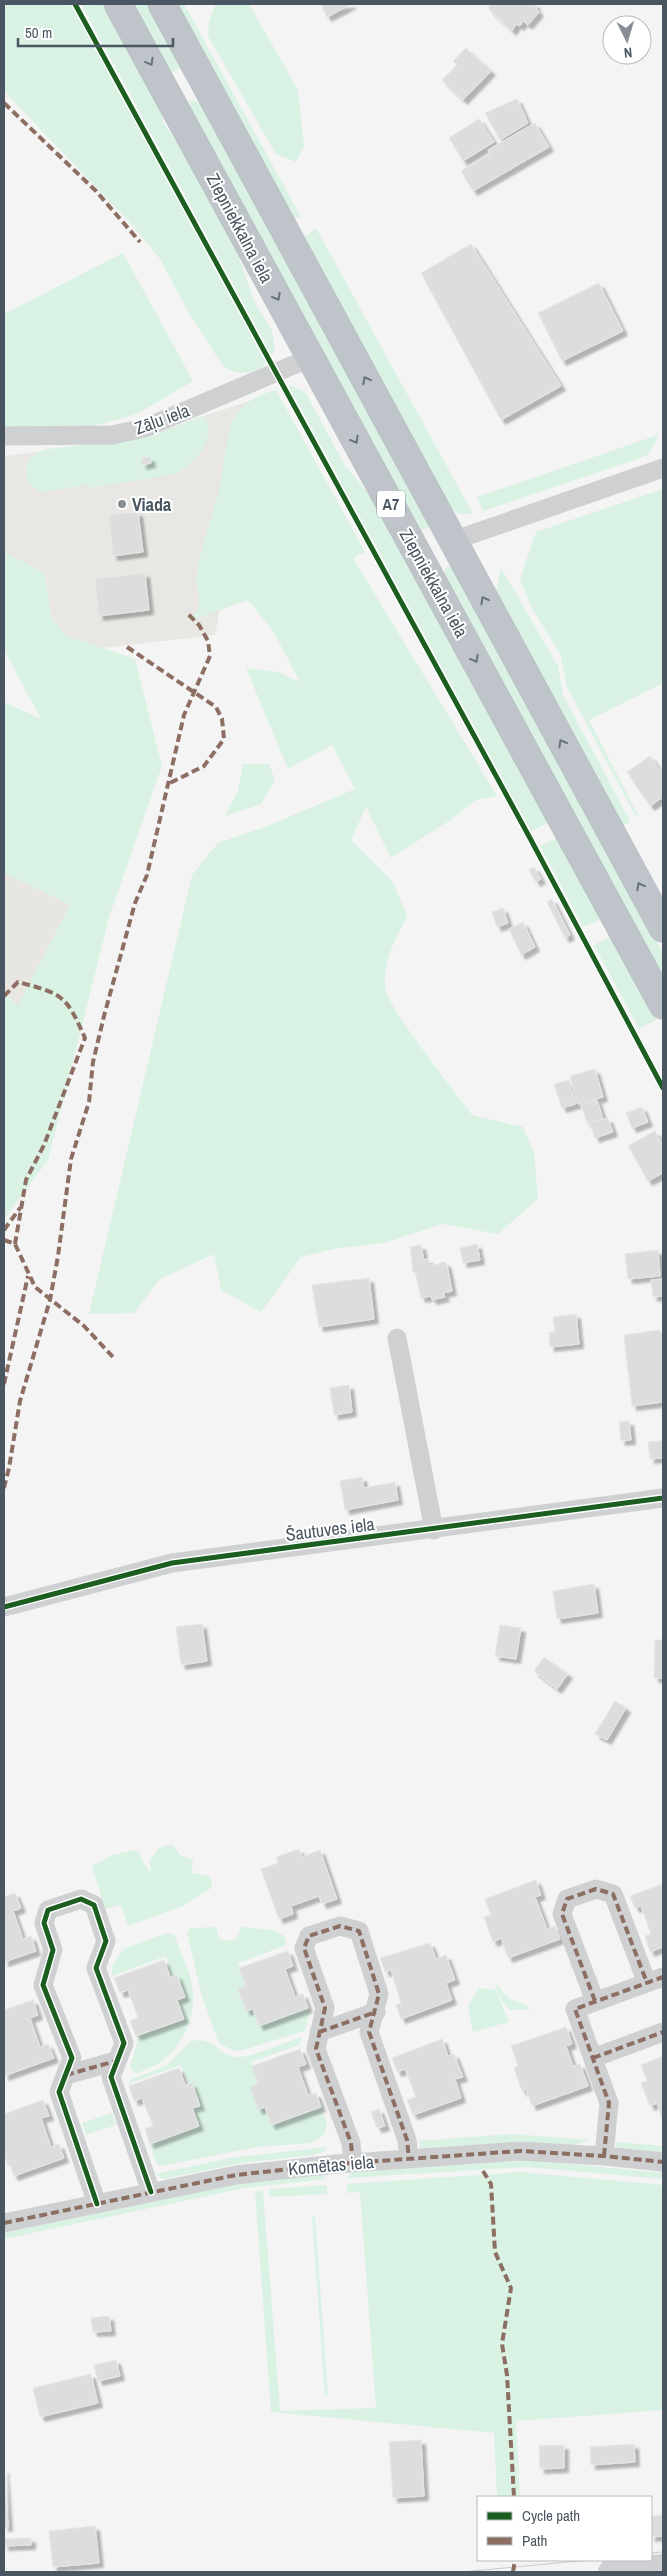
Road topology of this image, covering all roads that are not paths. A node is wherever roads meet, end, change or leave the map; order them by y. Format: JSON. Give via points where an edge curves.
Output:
{"nodes":[{"id":1,"x":118,"y":4,"type":"edge"},
{"id":2,"x":162,"y":4,"type":"edge"},
{"id":3,"x":207,"y":87,"type":"junction"},
{"id":4,"x":171,"y":100,"type":"junction"},
{"id":5,"x":310,"y":358,"type":"junction"},
{"id":6,"x":4,"y":436,"type":"edge"},
{"id":7,"x":663,"y":468,"type":"edge"},
{"id":8,"x":410,"y":539,"type":"junction"},
{"id":9,"x":452,"y":541,"type":"junction"},
{"id":10,"x":663,"y":928,"type":"edge"},
{"id":11,"x":663,"y":1005,"type":"edge"},
{"id":12,"x":397,"y":1338,"type":"dead end"},
{"id":13,"x":663,"y":1498,"type":"edge"},
{"id":14,"x":434,"y":1530,"type":"junction"},
{"id":15,"x":4,"y":1608,"type":"edge"},
{"id":16,"x":655,"y":1980,"type":"edge"},
{"id":17,"x":595,"y":2001,"type":"junction"},
{"id":18,"x":376,"y":2012,"type":"junction"},
{"id":19,"x":319,"y":2032,"type":"junction"},
{"id":20,"x":663,"y":2032,"type":"edge"},
{"id":21,"x":593,"y":2058,"type":"junction"},
{"id":22,"x":116,"y":2061,"type":"junction"},
{"id":23,"x":66,"y":2075,"type":"junction"},
{"id":24,"x":604,"y":2156,"type":"junction"},
{"id":25,"x":409,"y":2159,"type":"junction"},
{"id":26,"x":663,"y":2162,"type":"edge"},
{"id":27,"x":353,"y":2163,"type":"junction"},
{"id":28,"x":151,"y":2192,"type":"junction"},
{"id":29,"x":97,"y":2204,"type":"junction"},
{"id":30,"x":4,"y":2223,"type":"edge"},
{"id":31,"x":663,"y":2567,"type":"edge"},
{"id":32,"x":611,"y":2572,"type":"edge"}],
"edges":[{"from":1,"to":4,"type":"highway","name":"Ziepniekkalna iela","number":"A7","one_way":true},
{"from":2,"to":3,"type":"highway","name":"Ziepniekkalna iela","number":"A7"},
{"from":3,"to":4,"type":"highway","via":[[192,82],[184,84]]},
{"from":9,"to":3,"type":"highway","name":"Ziepniekkalna iela","number":"A7","one_way":true},
{"from":4,"to":5,"type":"highway","name":"Ziepniekkalna iela","number":"A7","one_way":true},
{"from":5,"to":6,"type":"street","name":"Zāļu iela","via":[[144,428],[112,435]]},
{"from":5,"to":8,"type":"highway","name":"Ziepniekkalna iela","number":"A7","one_way":true},
{"from":7,"to":9,"type":"street"},
{"from":8,"to":9,"type":"highway","via":[[429,550],[439,549]]},
{"from":8,"to":11,"type":"highway","name":"Ziepniekkalna iela","number":"A7","one_way":true},
{"from":10,"to":9,"type":"highway","name":"Ziepniekkalna iela","number":"A7","one_way":true},
{"from":12,"to":14,"type":"street"},
{"from":13,"to":14,"type":"street","name":"Šautuves iela"},
{"from":14,"to":15,"type":"street","name":"Šautuves iela","via":[[172,1563]]},
{"from":16,"to":17,"type":"street"},
{"from":16,"to":17,"type":"street","via":[[613,1894],[596,1888],[567,1899],[562,1914]]},
{"from":17,"to":21,"type":"street","via":[[575,2009]]},
{"from":18,"to":19,"type":"street"},
{"from":18,"to":19,"type":"street","via":[[379,1994],[359,1932],[340,1926],[309,1936],[304,1948],[325,2008]]},
{"from":18,"to":25,"type":"street","via":[[369,2032],[408,2140]]},
{"from":19,"to":27,"type":"street","via":[[316,2049],[350,2143]]},
{"from":20,"to":21,"type":"street"},
{"from":21,"to":24,"type":"street","via":[[610,2103]]},
{"from":22,"to":23,"type":"street"},
{"from":22,"to":23,"type":"street","via":[[124,2043],[96,1968],[106,1941],[94,1905],[81,1898],[48,1910],[44,1923],[53,1950],[44,1985],[72,2058]]},
{"from":22,"to":28,"type":"street","via":[[110,2077]]},
{"from":23,"to":29,"type":"street","via":[[59,2092]]},
{"from":24,"to":25,"type":"street","name":"Komētas iela","via":[[520,2151]]},
{"from":24,"to":26,"type":"street","name":"Komētas iela"},
{"from":25,"to":27,"type":"street","name":"Komētas iela"},
{"from":27,"to":28,"type":"street","name":"Komētas iela","via":[[236,2175]]},
{"from":28,"to":29,"type":"street","name":"Komētas iela"},
{"from":29,"to":30,"type":"street","name":"Komētas iela"},
{"from":31,"to":32,"type":"street"}]}
